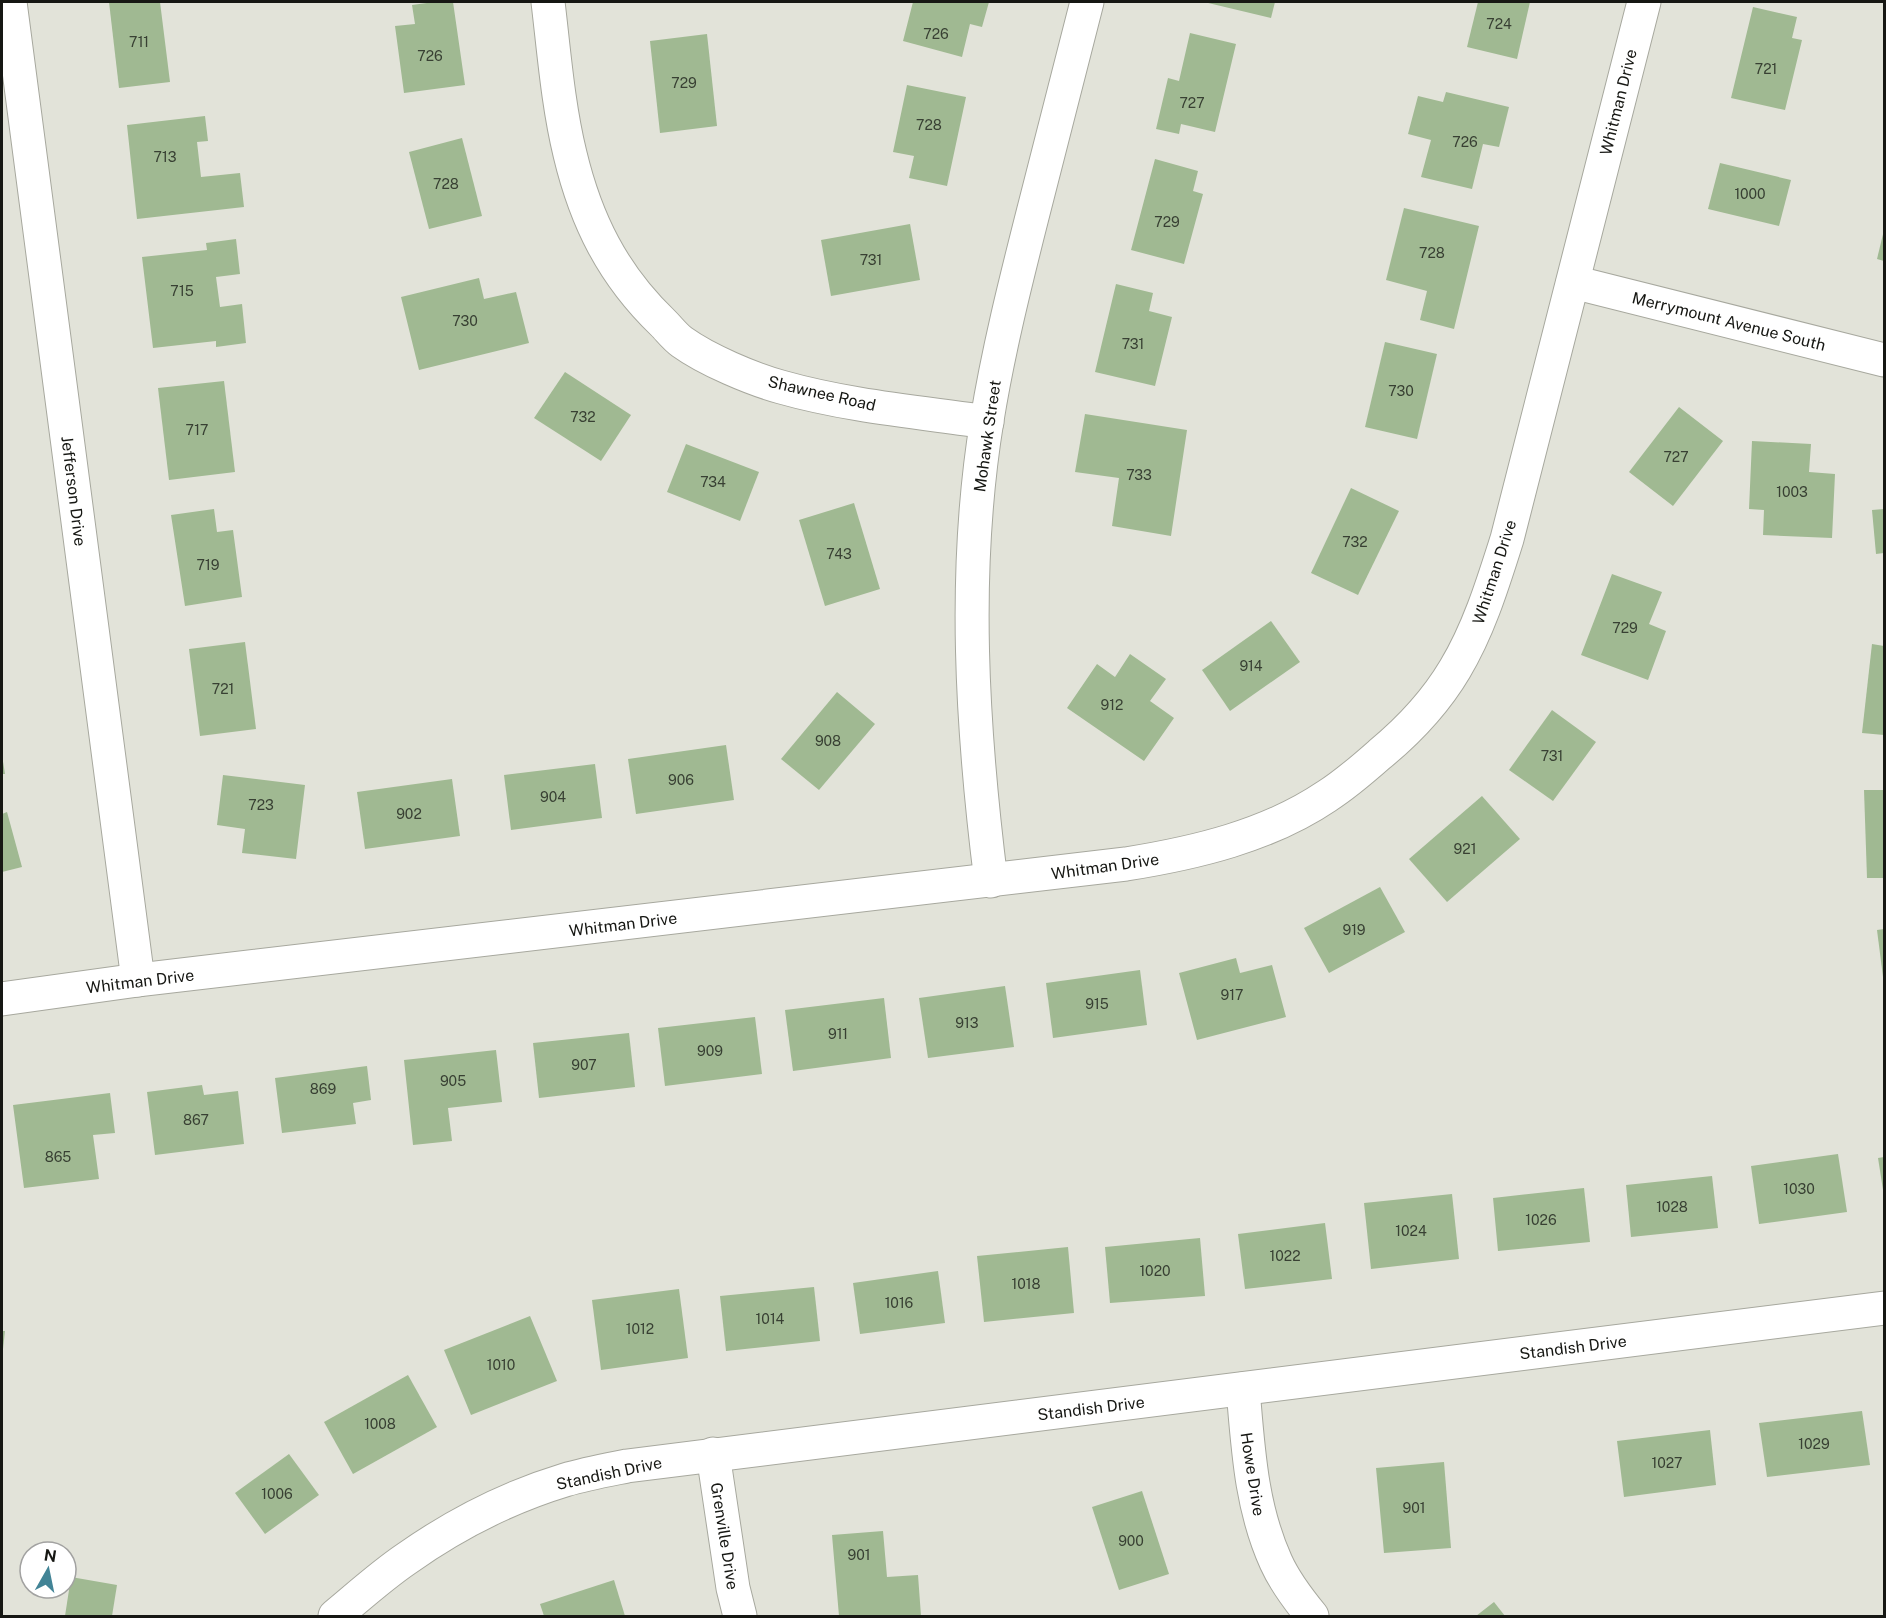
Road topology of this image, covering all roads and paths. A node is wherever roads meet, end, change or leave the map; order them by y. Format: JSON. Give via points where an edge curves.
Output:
{"nodes":[{"id":1,"x":10,"y":2,"type":"edge"},
{"id":2,"x":548,"y":2,"type":"edge"},
{"id":3,"x":1087,"y":2,"type":"edge"},
{"id":4,"x":1644,"y":2,"type":"edge"},
{"id":5,"x":1572,"y":282,"type":"junction"},
{"id":6,"x":1884,"y":360,"type":"edge"},
{"id":7,"x":987,"y":422,"type":"junction"},
{"id":8,"x":991,"y":881,"type":"junction"},
{"id":9,"x":138,"y":980,"type":"junction"},
{"id":10,"x":2,"y":999,"type":"edge"},
{"id":11,"x":1884,"y":1308,"type":"edge"},
{"id":12,"x":1243,"y":1389,"type":"junction"},
{"id":13,"x":713,"y":1454,"type":"junction"},
{"id":14,"x":335,"y":1617,"type":"edge"},
{"id":15,"x":740,"y":1617,"type":"edge"},
{"id":16,"x":1312,"y":1617,"type":"edge"}],
"edges":[{"from":1,"to":9,"type":"street","name":"Jefferson Drive"},
{"from":2,"to":7,"type":"street","name":"Shawnee Road","via":[[561,108],[582,197],[600,242],[623,277],[682,342],[723,365],[779,387],[849,402]]},
{"from":3,"to":7,"type":"street","name":"Mohawk Street","via":[[1001,345]]},
{"from":4,"to":5,"type":"street","name":"Whitman Drive"},
{"from":5,"to":6,"type":"street","name":"Merrymount Avenue South"},
{"from":5,"to":8,"type":"street","name":"Whitman Drive","via":[[1507,539],[1477,627],[1455,669],[1403,734],[1326,797],[1281,822],[1232,840],[1175,856]]},
{"from":7,"to":8,"type":"street","name":"Mohawk Street","via":[[979,488],[973,625],[979,784]]},
{"from":8,"to":9,"type":"street","name":"Whitman Drive"},
{"from":9,"to":10,"type":"street","name":"Whitman Drive"},
{"from":11,"to":12,"type":"street","name":"Standish Drive"},
{"from":12,"to":13,"type":"street","name":"Standish Drive"},
{"from":12,"to":16,"type":"street","name":"Howe Drive","via":[[1248,1457],[1263,1531],[1276,1564]]},
{"from":13,"to":14,"type":"street","name":"Standish Drive","via":[[605,1471],[507,1502],[447,1532],[405,1559]]},
{"from":13,"to":15,"type":"street","name":"Grenville Drive"}]}
